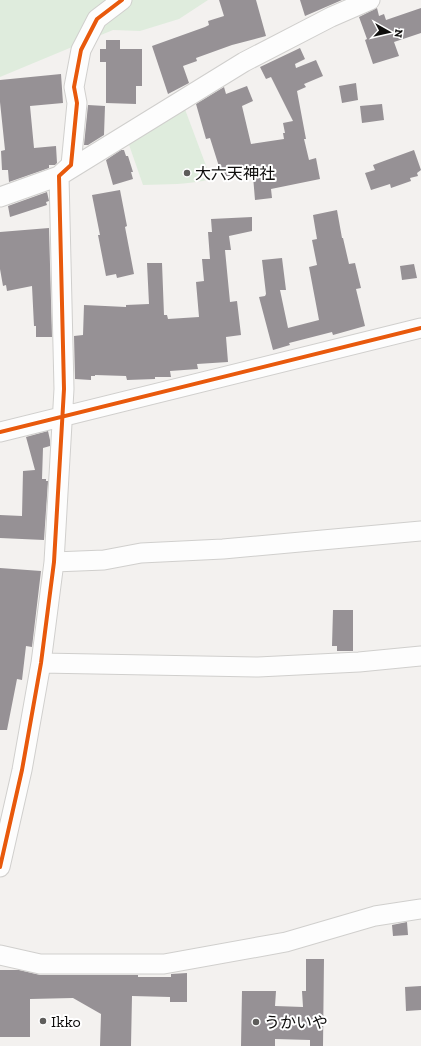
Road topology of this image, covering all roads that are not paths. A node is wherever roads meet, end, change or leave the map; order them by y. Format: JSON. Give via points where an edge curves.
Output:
{"nodes":[{"id":1,"x":122,"y":0,"type":"edge"},
{"id":2,"x":370,"y":0,"type":"edge"},
{"id":3,"x":59,"y":176,"type":"junction"},
{"id":4,"x":0,"y":197,"type":"edge"},
{"id":5,"x":421,"y":328,"type":"edge"},
{"id":6,"x":61,"y":417,"type":"junction"},
{"id":7,"x":0,"y":432,"type":"edge"},
{"id":8,"x":421,"y":531,"type":"edge"},
{"id":9,"x":54,"y":562,"type":"junction"},
{"id":10,"x":421,"y":656,"type":"edge"},
{"id":11,"x":41,"y":663,"type":"junction"},
{"id":12,"x":1,"y":857,"type":"edge"},
{"id":13,"x":421,"y":910,"type":"edge"},
{"id":14,"x":0,"y":955,"type":"edge"}],
"edges":[{"from":1,"to":3,"type":"street","via":[[97,19],[81,50],[74,88],[77,103],[71,165]]},
{"from":2,"to":3,"type":"street","via":[[244,62]]},
{"from":3,"to":4,"type":"street"},
{"from":3,"to":6,"type":"street","via":[[64,390]]},
{"from":5,"to":6,"type":"street"},
{"from":6,"to":7,"type":"street"},
{"from":6,"to":9,"type":"street"},
{"from":8,"to":9,"type":"street","via":[[223,549],[140,553],[104,560]]},
{"from":9,"to":11,"type":"street"},
{"from":10,"to":11,"type":"street","via":[[258,667]]},
{"from":11,"to":12,"type":"street","via":[[22,770]]},
{"from":13,"to":14,"type":"street","via":[[375,916],[286,942],[164,964],[40,964]]}]}
